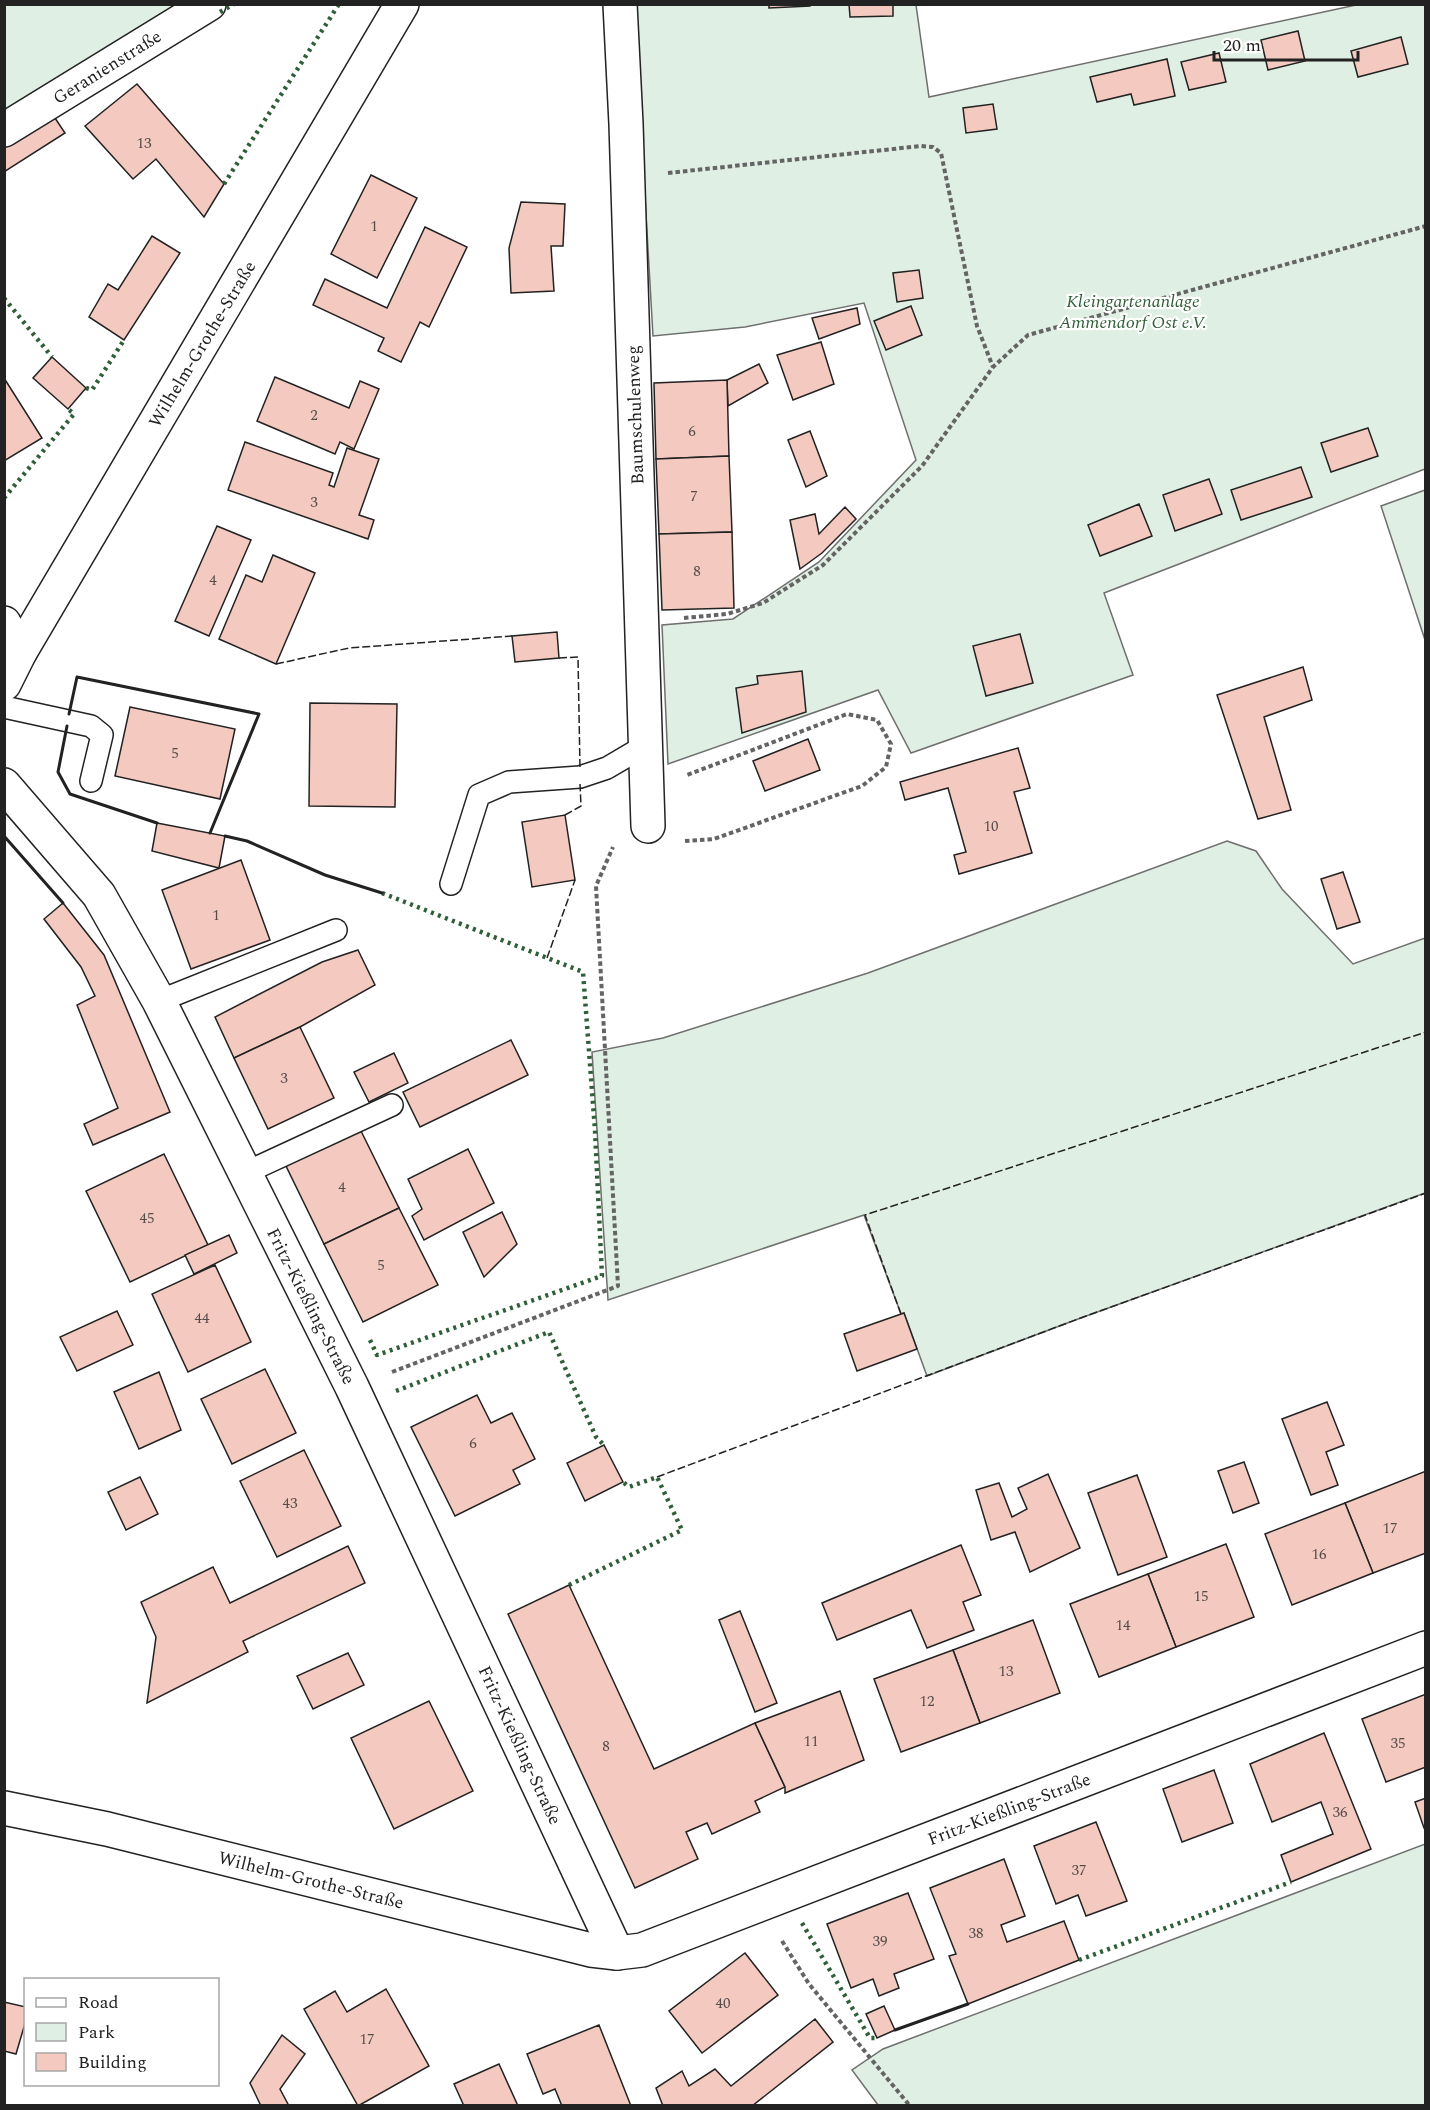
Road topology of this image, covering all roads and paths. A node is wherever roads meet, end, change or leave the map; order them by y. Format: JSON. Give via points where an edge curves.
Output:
{"nodes":[{"id":1,"x":209,"y":4,"type":"edge"},
{"id":2,"x":402,"y":4,"type":"edge"},
{"id":3,"x":620,"y":4,"type":"edge"},
{"id":4,"x":4,"y":130,"type":"edge"},
{"id":5,"x":627,"y":177,"type":"junction"},
{"id":6,"x":1425,"y":226,"type":"edge"},
{"id":7,"x":993,"y":367,"type":"junction"},
{"id":8,"x":642,"y":621,"type":"junction"},
{"id":9,"x":4,"y":623,"type":"edge"},
{"id":10,"x":20,"y":652,"type":"junction"},
{"id":11,"x":4,"y":684,"type":"edge"},
{"id":12,"x":4,"y":707,"type":"edge"},
{"id":13,"x":646,"y":745,"type":"junction"},
{"id":14,"x":647,"y":779,"type":"junction"},
{"id":15,"x":91,"y":781,"type":"dead end"},
{"id":16,"x":4,"y":785,"type":"edge"},
{"id":17,"x":648,"y":826,"type":"junction"},
{"id":18,"x":451,"y":884,"type":"dead end"},
{"id":19,"x":336,"y":930,"type":"dead end"},
{"id":20,"x":159,"y":1001,"type":"junction"},
{"id":21,"x":392,"y":1104,"type":"dead end"},
{"id":22,"x":245,"y":1173,"type":"junction"},
{"id":23,"x":352,"y":1387,"type":"junction"},
{"id":24,"x":1425,"y":1648,"type":"edge"},
{"id":25,"x":4,"y":1808,"type":"edge"},
{"id":26,"x":759,"y":1905,"type":"junction"},
{"id":27,"x":617,"y":1953,"type":"junction"},
{"id":28,"x":910,"y":2106,"type":"edge"}],
"edges":[{"from":1,"to":4,"type":"street","name":"Geranienstraße"},
{"from":2,"to":10,"type":"street","name":"Wilhelm-Grothe-Straße"},
{"from":3,"to":5,"type":"street","name":"Baumschulenweg"},
{"from":5,"to":7,"type":"path","via":[[933,147],[941,153],[977,326]]},
{"from":5,"to":8,"type":"street","name":"Baumschulenweg"},
{"from":6,"to":7,"type":"path","via":[[1028,335]]},
{"from":7,"to":8,"type":"path","via":[[922,466],[823,565],[764,603],[727,614]]},
{"from":8,"to":13,"type":"street","name":"Baumschulenweg"},
{"from":9,"to":10,"type":"street"},
{"from":10,"to":11,"type":"street","name":"Wilhelm-Grothe-Straße"},
{"from":12,"to":15,"type":"lane","via":[[91,726],[102,735]]},
{"from":13,"to":14,"type":"street","name":"Baumschulenweg"},
{"from":13,"to":18,"type":"lane","via":[[607,768],[580,777],[509,782],[479,795]]},
{"from":14,"to":17,"type":"street","name":"Baumschulenweg"},
{"from":14,"to":17,"type":"path","via":[[679,778],[847,714],[877,720],[891,744],[886,767],[862,786],[714,839],[679,842],[660,836]]},
{"from":16,"to":20,"type":"street","name":"Fritz-Kießling-Straße","via":[[99,895]]},
{"from":17,"to":23,"type":"path","via":[[613,845],[596,886],[618,1286]]},
{"from":19,"to":20,"type":"lane"},
{"from":20,"to":22,"type":"street","name":"Fritz-Kießling-Straße"},
{"from":21,"to":22,"type":"lane"},
{"from":22,"to":23,"type":"street","name":"Fritz-Kießling-Straße"},
{"from":23,"to":27,"type":"street","name":"Fritz-Kießling-Straße"},
{"from":24,"to":26,"type":"street","name":"Fritz-Kießling-Straße"},
{"from":25,"to":27,"type":"street","name":"Wilhelm-Grothe-Straße","via":[[107,1829],[591,1950]]},
{"from":26,"to":27,"type":"street","name":"Fritz-Kießling-Straße","via":[[642,1950]]},
{"from":26,"to":28,"type":"path","via":[[809,1984]]}]}
